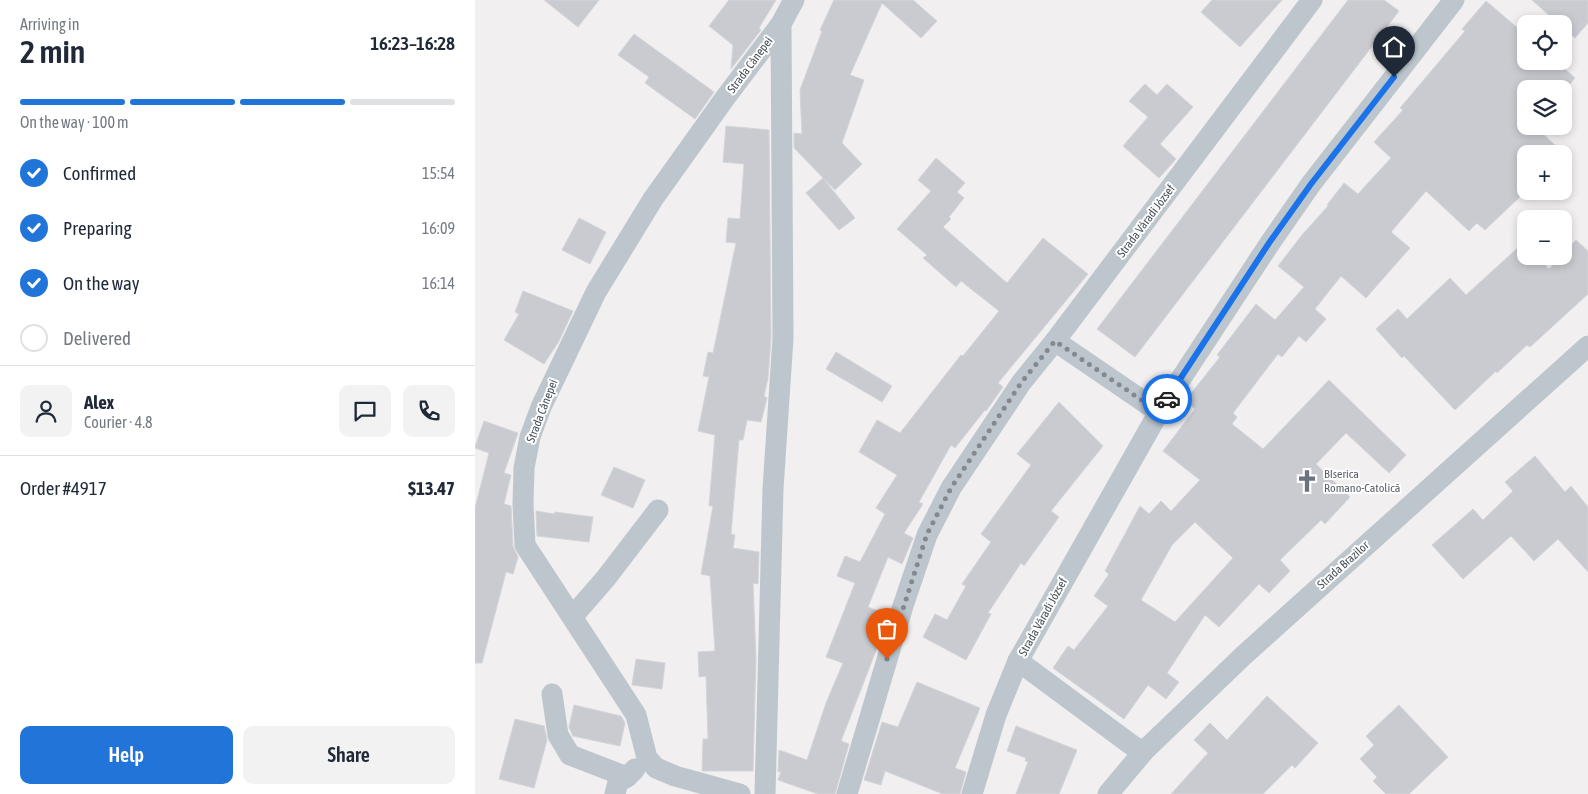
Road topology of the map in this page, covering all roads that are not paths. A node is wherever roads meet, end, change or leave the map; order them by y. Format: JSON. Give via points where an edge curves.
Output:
{"nodes":[{"id":1,"x":794,"y":0,"type":"edge"},
{"id":2,"x":1312,"y":0,"type":"edge"},
{"id":3,"x":1454,"y":0,"type":"edge"},
{"id":4,"x":781,"y":24,"type":"junction"},
{"id":5,"x":1055,"y":341,"type":"junction"},
{"id":6,"x":1588,"y":346,"type":"edge"},
{"id":7,"x":1159,"y":412,"type":"junction"},
{"id":8,"x":658,"y":510,"type":"dead end"},
{"id":9,"x":573,"y":616,"type":"junction"},
{"id":10,"x":1017,"y":661,"type":"junction"},
{"id":11,"x":552,"y":694,"type":"dead end"},
{"id":12,"x":1144,"y":751,"type":"junction"},
{"id":13,"x":647,"y":758,"type":"junction"},
{"id":14,"x":621,"y":785,"type":"edge"},
{"id":15,"x":740,"y":794,"type":"edge"},
{"id":16,"x":765,"y":794,"type":"edge"},
{"id":17,"x":847,"y":794,"type":"edge"},
{"id":18,"x":972,"y":794,"type":"edge"},
{"id":19,"x":1108,"y":794,"type":"edge"}],
"edges":[{"from":1,"to":4,"type":"street","name":"Strada Cânepei"},
{"from":2,"to":5,"type":"street","name":"Strada Váradi József"},
{"from":3,"to":7,"type":"street","name":"Strada Váradi József","via":[[1311,184]]},
{"from":4,"to":9,"type":"street","name":"Strada Cânepei","via":[[653,199],[601,284],[541,407],[524,468],[525,545]]},
{"from":4,"to":16,"type":"street","name":"Strada Cânepei","via":[[783,338],[773,489]]},
{"from":5,"to":7,"type":"street"},
{"from":5,"to":17,"type":"street","name":"Strada Váradi József","via":[[1021,383],[951,488],[927,534]]},
{"from":6,"to":12,"type":"street","name":"Strada Brazilor","via":[[1243,656]]},
{"from":7,"to":10,"type":"street","name":"Strada Váradi József"},
{"from":8,"to":9,"type":"street"},
{"from":9,"to":13,"type":"street","name":"Strada Cânepei","via":[[636,715]]},
{"from":10,"to":12,"type":"street","name":"Strada Váradi József"},
{"from":10,"to":18,"type":"street","via":[[996,715]]},
{"from":11,"to":14,"type":"street","via":[[559,736],[570,755]]},
{"from":12,"to":19,"type":"street","name":"Strada Brazilor"},
{"from":13,"to":14,"type":"street"},
{"from":13,"to":15,"type":"street","via":[[656,768],[675,776]]}]}
